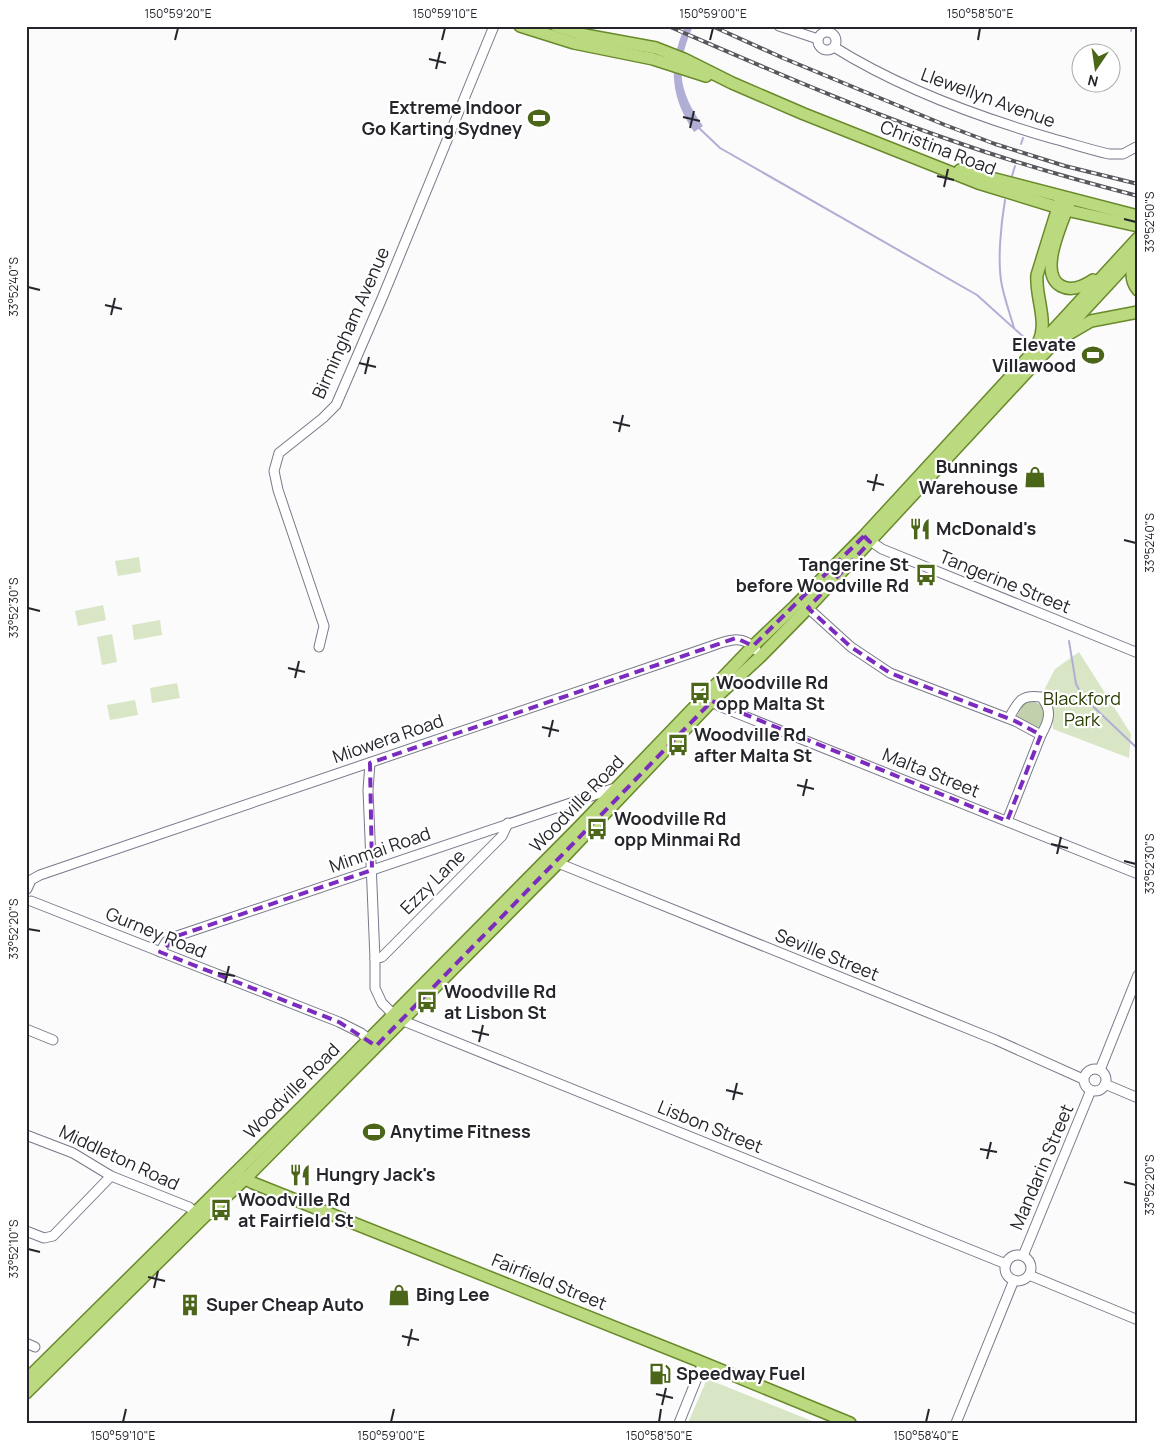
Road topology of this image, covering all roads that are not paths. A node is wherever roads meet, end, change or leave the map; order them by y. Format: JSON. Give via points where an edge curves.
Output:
{"nodes":[{"id":1,"x":494,"y":26,"type":"edge"},
{"id":2,"x":520,"y":26,"type":"edge"},
{"id":3,"x":556,"y":26,"type":"edge"},
{"id":4,"x":779,"y":26,"type":"edge"},
{"id":5,"x":581,"y":30,"type":"edge"},
{"id":6,"x":834,"y":30,"type":"edge"},
{"id":7,"x":818,"y":39,"type":"junction"},
{"id":8,"x":834,"y":47,"type":"junction"},
{"id":9,"x":672,"y":60,"type":"junction"},
{"id":10,"x":1138,"y":146,"type":"edge"},
{"id":11,"x":1064,"y":204,"type":"junction"},
{"id":12,"x":1138,"y":216,"type":"edge"},
{"id":13,"x":1138,"y":226,"type":"edge"},
{"id":14,"x":1138,"y":238,"type":"edge"},
{"id":15,"x":1136,"y":254,"type":"edge"},
{"id":16,"x":1108,"y":270,"type":"junction"},
{"id":17,"x":1138,"y":290,"type":"edge"},
{"id":18,"x":1138,"y":312,"type":"edge"},
{"id":19,"x":1040,"y":351,"type":"junction"},
{"id":20,"x":867,"y":539,"type":"junction"},
{"id":21,"x":808,"y":608,"type":"junction"},
{"id":22,"x":753,"y":646,"type":"junction"},
{"id":23,"x":319,"y":647,"type":"dead end"},
{"id":24,"x":1138,"y":653,"type":"edge"},
{"id":25,"x":761,"y":656,"type":"junction"},
{"id":26,"x":712,"y":701,"type":"junction"},
{"id":27,"x":1009,"y":718,"type":"junction"},
{"id":28,"x":1040,"y":735,"type":"junction"},
{"id":29,"x":370,"y":763,"type":"junction"},
{"id":30,"x":617,"y":788,"type":"junction"},
{"id":31,"x":1007,"y":821,"type":"junction"},
{"id":32,"x":508,"y":823,"type":"junction"},
{"id":33,"x":558,"y":863,"type":"junction"},
{"id":34,"x":372,"y":870,"type":"junction"},
{"id":35,"x":1138,"y":874,"type":"edge"},
{"id":36,"x":27,"y":889,"type":"edge"},
{"id":37,"x":29,"y":903,"type":"edge"},
{"id":38,"x":160,"y":952,"type":"junction"},
{"id":39,"x":375,"y":959,"type":"junction"},
{"id":40,"x":1138,"y":976,"type":"edge"},
{"id":41,"x":397,"y":1017,"type":"junction"},
{"id":42,"x":26,"y":1029,"type":"edge"},
{"id":43,"x":53,"y":1040,"type":"dead end"},
{"id":44,"x":372,"y":1043,"type":"junction"},
{"id":45,"x":1100,"y":1070,"type":"junction"},
{"id":46,"x":1083,"y":1080,"type":"junction"},
{"id":47,"x":1105,"y":1084,"type":"junction"},
{"id":48,"x":1091,"y":1090,"type":"junction"},
{"id":49,"x":1138,"y":1098,"type":"edge"},
{"id":50,"x":26,"y":1135,"type":"edge"},
{"id":51,"x":111,"y":1176,"type":"junction"},
{"id":52,"x":240,"y":1176,"type":"junction"},
{"id":53,"x":195,"y":1214,"type":"junction"},
{"id":54,"x":26,"y":1231,"type":"edge"},
{"id":55,"x":1023,"y":1256,"type":"junction"},
{"id":56,"x":1006,"y":1264,"type":"junction"},
{"id":57,"x":1029,"y":1275,"type":"junction"},
{"id":58,"x":1014,"y":1280,"type":"junction"},
{"id":59,"x":1138,"y":1320,"type":"edge"},
{"id":60,"x":703,"y":1362,"type":"junction"},
{"id":61,"x":26,"y":1380,"type":"edge"},
{"id":62,"x":26,"y":1393,"type":"edge"},
{"id":63,"x":679,"y":1423,"type":"edge"},
{"id":64,"x":850,"y":1423,"type":"edge"},
{"id":65,"x":956,"y":1423,"type":"edge"}],
"edges":[{"from":1,"to":23,"type":"street","name":"Birmingham Avenue","via":[[336,405],[279,453],[274,471],[278,490],[324,626]]},
{"from":2,"to":9,"type":"main road","name":"Christina Road","via":[[574,43]]},
{"from":3,"to":5,"type":"main road","name":"Christina Road"},
{"from":4,"to":7,"type":"street"},
{"from":5,"to":9,"type":"main road","name":"Christina Road","via":[[656,48]]},
{"from":6,"to":7,"type":"street","via":[[824,32]]},
{"from":6,"to":8,"type":"street"},
{"from":7,"to":8,"type":"street","via":[[824,50]]},
{"from":8,"to":10,"type":"street","name":"Llewellyn Avenue","via":[[914,89],[1028,132],[1109,154],[1123,154]]},
{"from":9,"to":11,"type":"main road","name":"Christina Road","via":[[978,183]]},
{"from":11,"to":12,"type":"main road"},
{"from":11,"to":13,"type":"main road","name":"Christina Road"},
{"from":11,"to":16,"type":"main road","via":[[1050,267],[1054,279],[1064,287],[1076,288]]},
{"from":11,"to":19,"type":"main road","via":[[1038,275],[1042,325]]},
{"from":14,"to":16,"type":"main road","name":"Woodville Road"},
{"from":15,"to":17,"type":"main road","via":[[1131,274]]},
{"from":15,"to":19,"type":"main road","name":"Woodville Road"},
{"from":16,"to":19,"type":"main road","name":"Woodville Road"},
{"from":18,"to":19,"type":"main road","via":[[1091,321]]},
{"from":19,"to":20,"type":"main road","name":"Woodville Road"},
{"from":20,"to":21,"type":"main road","name":"Woodville Road"},
{"from":20,"to":22,"type":"main road","name":"Woodville Road"},
{"from":20,"to":24,"type":"street","name":"Tangerine Street","via":[[879,548]]},
{"from":21,"to":25,"type":"main road","name":"Woodville Road"},
{"from":21,"to":27,"type":"street","via":[[851,647],[890,673]]},
{"from":22,"to":25,"type":"street"},
{"from":22,"to":29,"type":"street","name":"Miowera Road","via":[[736,638]]},
{"from":22,"to":30,"type":"main road","name":"Woodville Road"},
{"from":25,"to":26,"type":"main road","name":"Woodville Road"},
{"from":26,"to":31,"type":"street","name":"Malta Street"},
{"from":26,"to":33,"type":"main road","name":"Woodville Road"},
{"from":27,"to":28,"type":"street"},
{"from":27,"to":28,"type":"street","via":[[1021,700],[1030,695],[1041,697],[1048,712],[1047,724]]},
{"from":28,"to":31,"type":"street"},
{"from":29,"to":34,"type":"street","via":[[368,790]]},
{"from":29,"to":36,"type":"street","name":"Miowera Road","via":[[40,875],[31,880]]},
{"from":30,"to":32,"type":"street","name":"Minmai Road"},
{"from":30,"to":41,"type":"main road","name":"Woodville Road"},
{"from":31,"to":35,"type":"street","name":"Malta Street"},
{"from":32,"to":34,"type":"street","name":"Minmai Road"},
{"from":32,"to":39,"type":"street","name":"Ezzy Lane","via":[[502,836],[382,957]]},
{"from":33,"to":41,"type":"main road","name":"Woodville Road"},
{"from":33,"to":46,"type":"street","name":"Seville Street","via":[[996,1040]]},
{"from":34,"to":38,"type":"street","name":"Minmai Road","via":[[177,936],[166,942]]},
{"from":34,"to":39,"type":"street"},
{"from":36,"to":37,"type":"street","name":"Gurney Road","via":[[32,895]]},
{"from":37,"to":38,"type":"street","name":"Gurney Road"},
{"from":38,"to":44,"type":"street","name":"Gurney Road","via":[[339,1022],[361,1033]]},
{"from":39,"to":41,"type":"street","via":[[375,988],[382,1002]]},
{"from":40,"to":45,"type":"street"},
{"from":41,"to":44,"type":"main road","name":"Woodville Road"},
{"from":41,"to":56,"type":"street","name":"Lisbon Street"},
{"from":42,"to":43,"type":"street"},
{"from":44,"to":52,"type":"main road","name":"Woodville Road"},
{"from":45,"to":46,"type":"street","via":[[1089,1070]]},
{"from":45,"to":47,"type":"street","via":[[1105,1076]]},
{"from":46,"to":48,"type":"street"},
{"from":47,"to":48,"type":"street","via":[[1100,1090]]},
{"from":47,"to":49,"type":"street"},
{"from":48,"to":55,"type":"street","name":"Mandarin Street"},
{"from":50,"to":51,"type":"street","name":"Middleton Road","via":[[74,1153]]},
{"from":51,"to":53,"type":"street","name":"Middleton Road","via":[[190,1207]]},
{"from":51,"to":54,"type":"street","via":[[52,1236],[44,1238]]},
{"from":52,"to":53,"type":"main road","name":"Woodville Road"},
{"from":52,"to":60,"type":"main road","name":"Fairfield Street","via":[[252,1184]]},
{"from":52,"to":62,"type":"main road","name":"Woodville Road","via":[[198,1223]]},
{"from":53,"to":61,"type":"main road","name":"Woodville Road"},
{"from":55,"to":56,"type":"street","via":[[1013,1257]]},
{"from":55,"to":57,"type":"street","via":[[1030,1264]]},
{"from":56,"to":58,"type":"street","via":[[1008,1276]]},
{"from":57,"to":58,"type":"street","via":[[1023,1280]]},
{"from":57,"to":59,"type":"street"},
{"from":58,"to":65,"type":"street"},
{"from":60,"to":63,"type":"street"},
{"from":60,"to":64,"type":"main road","name":"Fairfield Street"}]}
